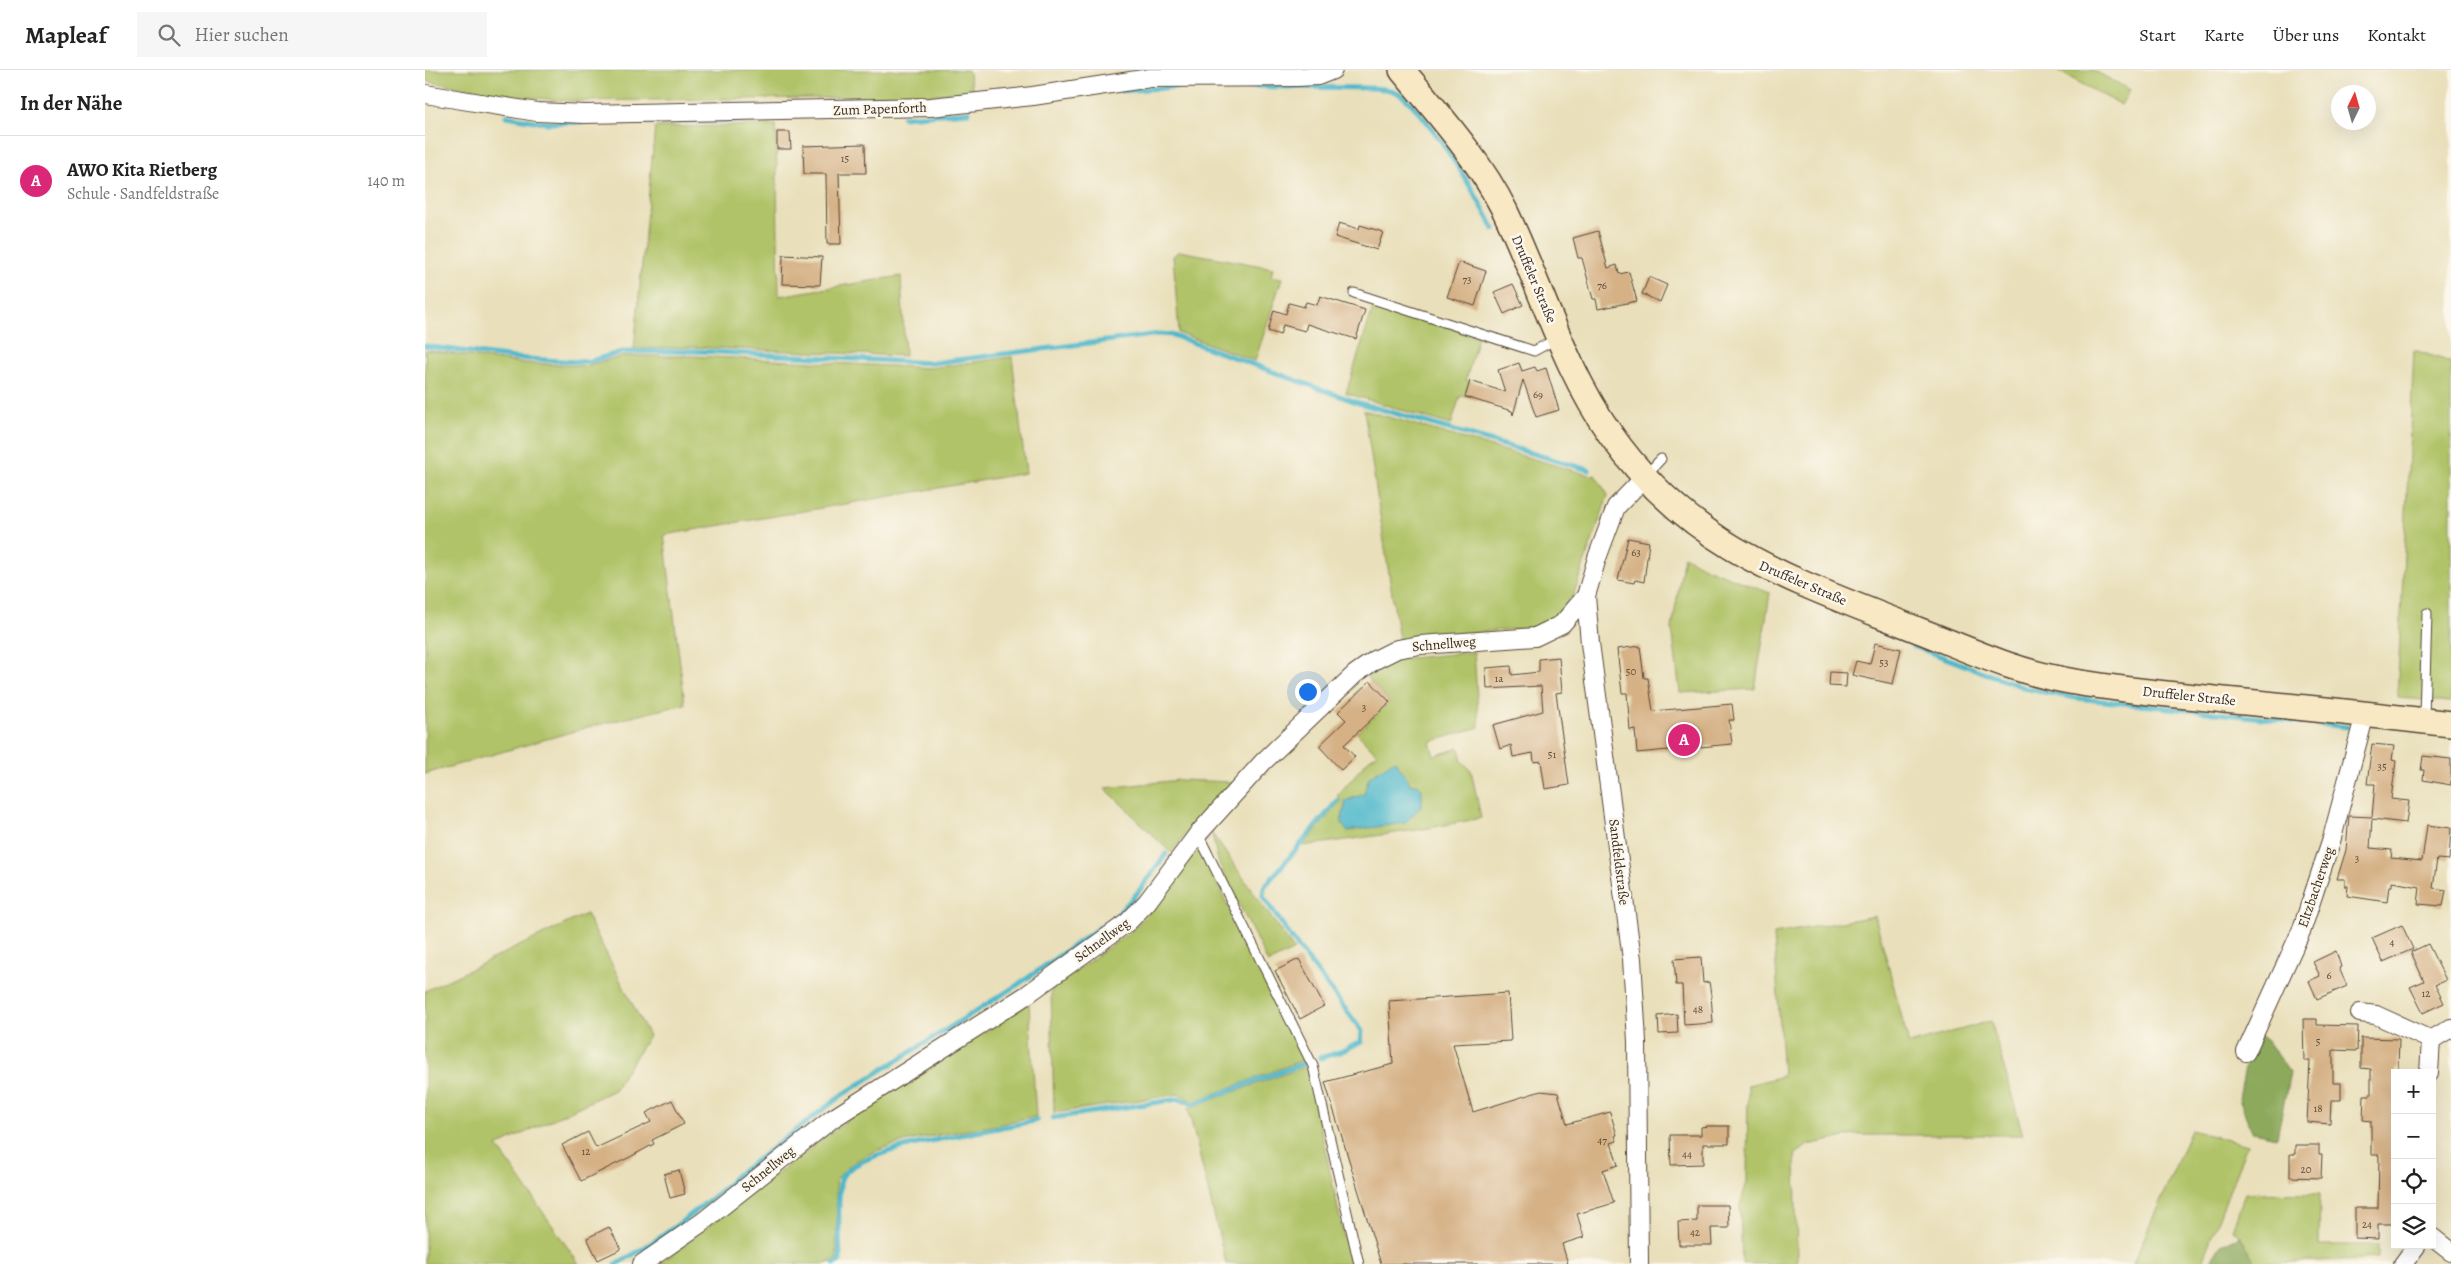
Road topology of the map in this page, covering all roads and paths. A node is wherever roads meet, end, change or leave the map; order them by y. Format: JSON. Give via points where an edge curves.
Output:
{"nodes":[{"id":1,"x":1333,"y":70,"type":"edge"},
{"id":2,"x":1402,"y":70,"type":"edge"},
{"id":3,"x":425,"y":94,"type":"edge"},
{"id":4,"x":1353,"y":293,"type":"dead end"},
{"id":5,"x":1558,"y":338,"type":"junction"},
{"id":6,"x":1653,"y":468,"type":"junction"},
{"id":7,"x":1586,"y":596,"type":"junction"},
{"id":8,"x":2427,"y":613,"type":"dead end"},
{"id":9,"x":2365,"y":714,"type":"junction"},
{"id":10,"x":2424,"y":721,"type":"junction"},
{"id":11,"x":2451,"y":724,"type":"edge"},
{"id":12,"x":1198,"y":834,"type":"junction"},
{"id":13,"x":2360,"y":1014,"type":"dead end"},
{"id":14,"x":2451,"y":1028,"type":"edge"},
{"id":15,"x":2431,"y":1040,"type":"junction"},
{"id":16,"x":2246,"y":1052,"type":"dead end"},
{"id":17,"x":2429,"y":1069,"type":"edge"},
{"id":18,"x":2436,"y":1240,"type":"edge"},
{"id":19,"x":2414,"y":1249,"type":"edge"},
{"id":20,"x":2451,"y":1252,"type":"edge"},
{"id":21,"x":642,"y":1264,"type":"edge"},
{"id":22,"x":1359,"y":1264,"type":"edge"},
{"id":23,"x":1639,"y":1264,"type":"edge"},
{"id":24,"x":2403,"y":1264,"type":"edge"}],
"edges":[{"from":1,"to":3,"type":"street","name":"Zum Papenforth","via":[[1318,76],[1297,77],[1150,78],[975,103],[899,109],[585,114],[537,112]]},
{"from":2,"to":5,"type":"street","name":"Druffeler Straße","via":[[1470,153],[1503,208]]},
{"from":4,"to":5,"type":"lane","via":[[1533,351]]},
{"from":5,"to":6,"type":"street","name":"Druffeler Straße","via":[[1588,399],[1611,435]]},
{"from":6,"to":7,"type":"street","name":"Sandfeldstraße","via":[[1616,507]]},
{"from":6,"to":9,"type":"street","name":"Druffeler Straße","via":[[1699,526],[1759,564],[1789,579],[2030,672],[2121,689]]},
{"from":7,"to":12,"type":"street","name":"Schnellweg","via":[[1562,624],[1535,637],[1419,645],[1397,649],[1375,660],[1355,674],[1263,762]]},
{"from":7,"to":23,"type":"street","name":"Sandfeldstraße","via":[[1632,959],[1637,1041]]},
{"from":8,"to":10,"type":"lane"},
{"from":9,"to":10,"type":"street","name":"Druffeler Straße"},
{"from":9,"to":16,"type":"street","name":"Eltzbacherweg","via":[[2332,838],[2301,929]]},
{"from":10,"to":11,"type":"street","name":"Druffeler Straße"},
{"from":12,"to":21,"type":"street","name":"Schnellweg","via":[[1128,922],[1025,996],[831,1119],[701,1223]]},
{"from":12,"to":22,"type":"lane","via":[[1313,1066]]},
{"from":13,"to":15,"type":"street","via":[[2375,1014]]},
{"from":14,"to":15,"type":"street"},
{"from":15,"to":17,"type":"street"},
{"from":18,"to":20,"type":"street"},
{"from":19,"to":24,"type":"street"}]}
